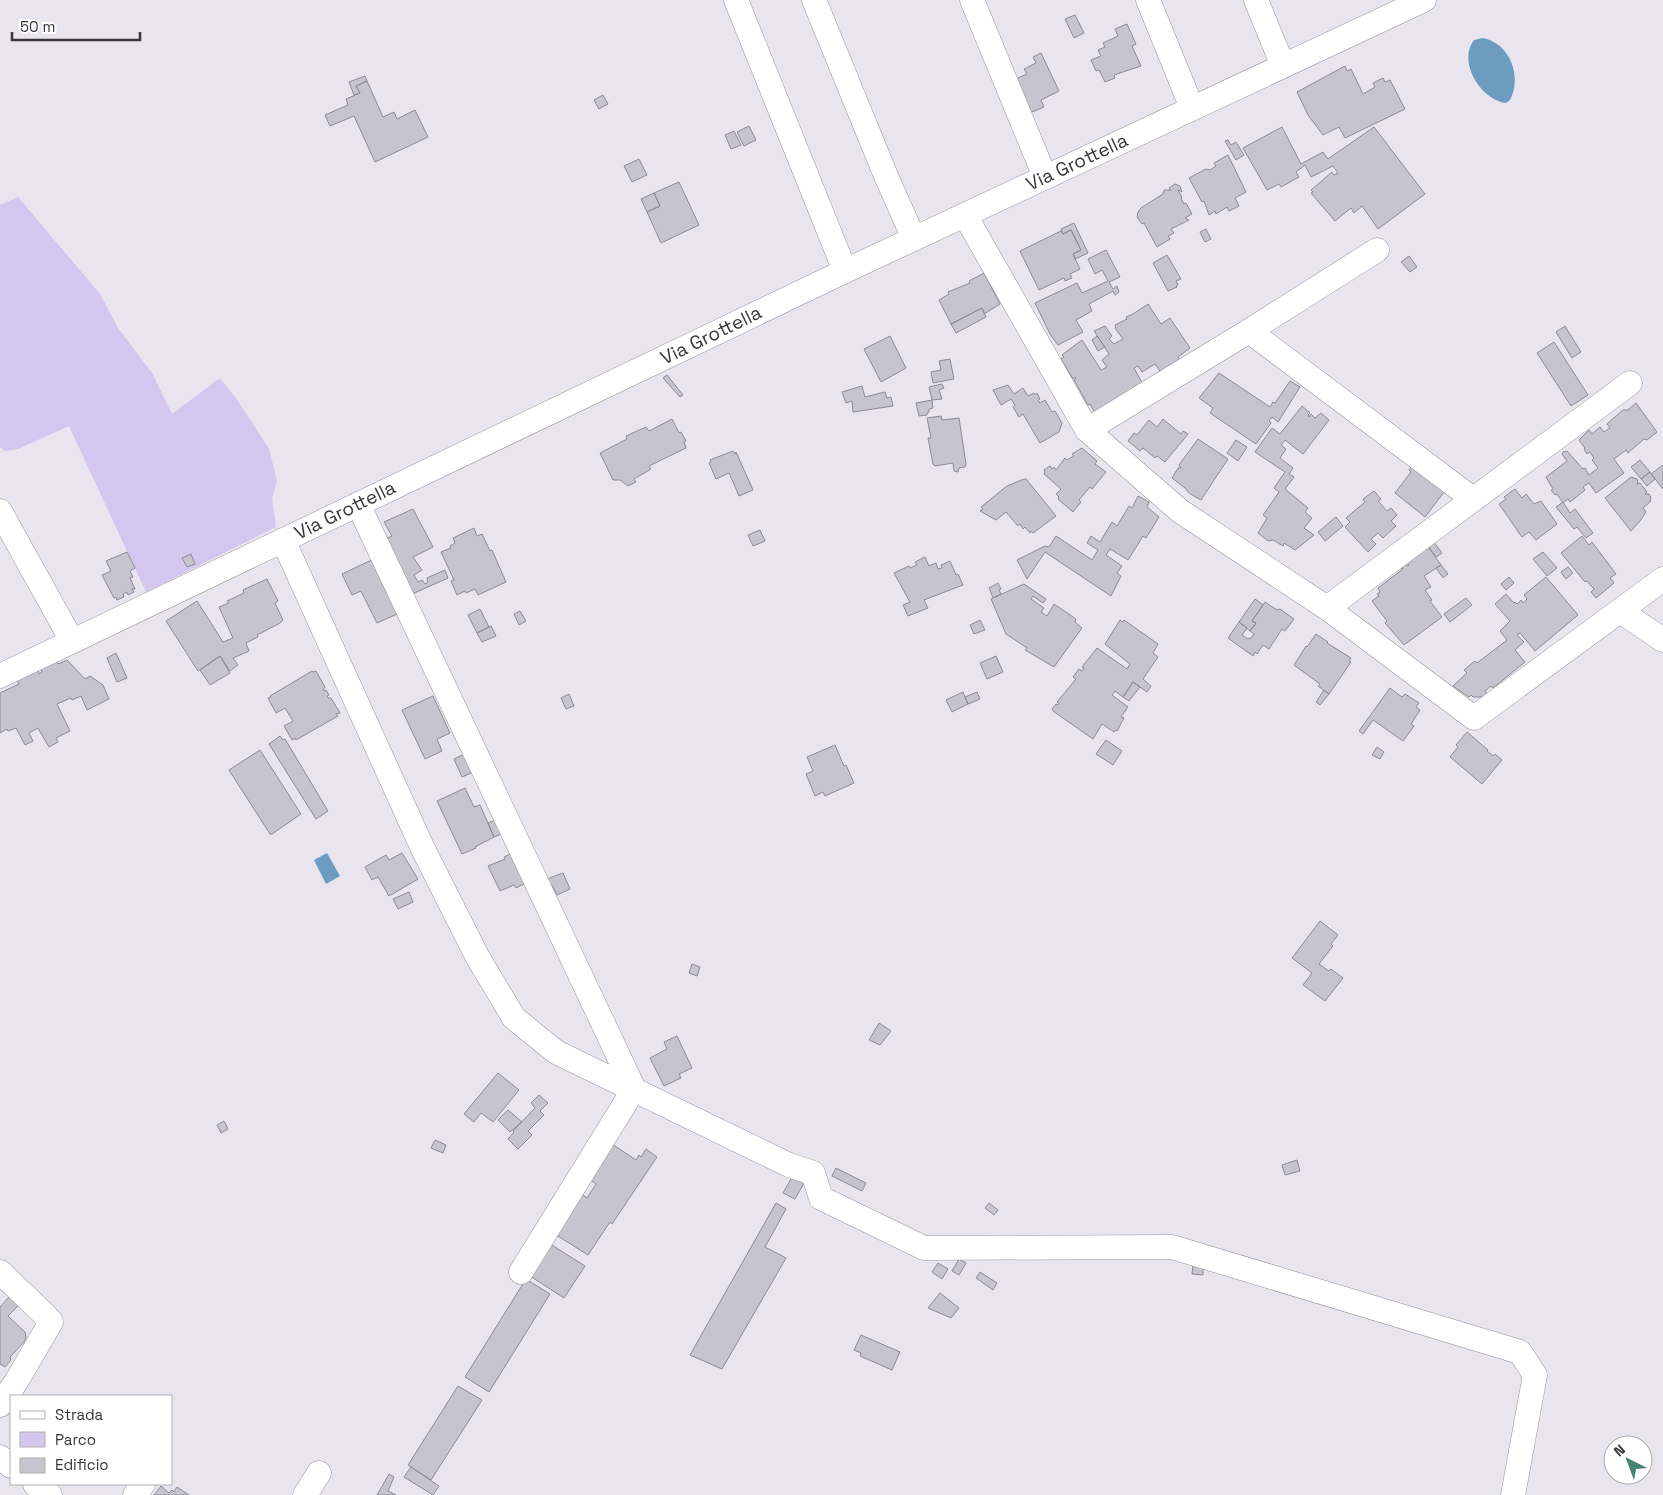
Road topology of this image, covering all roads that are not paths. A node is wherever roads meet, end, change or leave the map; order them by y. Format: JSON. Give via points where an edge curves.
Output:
{"nodes":[{"id":1,"x":736,"y":0,"type":"edge"},
{"id":2,"x":814,"y":0,"type":"edge"},
{"id":3,"x":972,"y":0,"type":"edge"},
{"id":4,"x":1148,"y":0,"type":"edge"},
{"id":5,"x":1256,"y":0,"type":"edge"},
{"id":6,"x":1424,"y":0,"type":"edge"},
{"id":7,"x":1283,"y":66,"type":"junction"},
{"id":8,"x":1192,"y":108,"type":"junction"},
{"id":9,"x":1045,"y":178,"type":"junction"},
{"id":10,"x":966,"y":215,"type":"junction"},
{"id":11,"x":914,"y":239,"type":"junction"},
{"id":12,"x":1376,"y":250,"type":"dead end"},
{"id":13,"x":845,"y":271,"type":"junction"},
{"id":14,"x":1249,"y":331,"type":"junction"},
{"id":15,"x":1630,"y":383,"type":"dead end"},
{"id":16,"x":1087,"y":430,"type":"junction"},
{"id":17,"x":1474,"y":499,"type":"junction"},
{"id":18,"x":358,"y":504,"type":"junction"},
{"id":19,"x":0,"y":511,"type":"edge"},
{"id":20,"x":283,"y":540,"type":"junction"},
{"id":21,"x":1663,"y":579,"type":"edge"},
{"id":22,"x":1328,"y":608,"type":"junction"},
{"id":23,"x":1620,"y":611,"type":"junction"},
{"id":24,"x":1663,"y":640,"type":"edge"},
{"id":25,"x":72,"y":641,"type":"junction"},
{"id":26,"x":0,"y":676,"type":"edge"},
{"id":27,"x":634,"y":1089,"type":"junction"},
{"id":28,"x":0,"y":1272,"type":"edge"},
{"id":29,"x":521,"y":1272,"type":"dead end"},
{"id":30,"x":0,"y":1405,"type":"edge"},
{"id":31,"x":0,"y":1457,"type":"edge"},
{"id":32,"x":10,"y":1465,"type":"edge"},
{"id":33,"x":319,"y":1473,"type":"dead end"},
{"id":34,"x":36,"y":1485,"type":"edge"},
{"id":35,"x":50,"y":1495,"type":"edge"},
{"id":36,"x":305,"y":1495,"type":"edge"},
{"id":37,"x":1513,"y":1495,"type":"edge"}],
"edges":[{"from":1,"to":13,"type":"street"},
{"from":2,"to":11,"type":"street"},
{"from":3,"to":9,"type":"street"},
{"from":4,"to":8,"type":"street"},
{"from":5,"to":7,"type":"street"},
{"from":6,"to":7,"type":"street","name":"Via Grottella"},
{"from":7,"to":8,"type":"street","name":"Via Grottella"},
{"from":8,"to":9,"type":"street","name":"Via Grottella"},
{"from":9,"to":10,"type":"street","name":"Via Grottella"},
{"from":10,"to":11,"type":"street","name":"Via Grottella"},
{"from":10,"to":16,"type":"street"},
{"from":11,"to":13,"type":"street","name":"Via Grottella"},
{"from":12,"to":14,"type":"street"},
{"from":13,"to":18,"type":"street","name":"Via Grottella"},
{"from":14,"to":16,"type":"street"},
{"from":14,"to":17,"type":"street"},
{"from":15,"to":17,"type":"street"},
{"from":16,"to":22,"type":"street","via":[[1180,510]]},
{"from":17,"to":22,"type":"street"},
{"from":18,"to":20,"type":"street","name":"Via Grottella"},
{"from":18,"to":27,"type":"street"},
{"from":19,"to":25,"type":"street"},
{"from":20,"to":25,"type":"street","name":"Via Grottella"},
{"from":20,"to":27,"type":"street","via":[[424,849],[476,956],[514,1018],[556,1052]]},
{"from":21,"to":23,"type":"street"},
{"from":22,"to":23,"type":"street","via":[[1474,718]]},
{"from":23,"to":24,"type":"street"},
{"from":25,"to":26,"type":"street","name":"Via Grottella"},
{"from":27,"to":29,"type":"street"},
{"from":27,"to":37,"type":"street","via":[[789,1165],[813,1173],[821,1198],[924,1248],[1172,1247],[1520,1352],[1535,1375]]},
{"from":28,"to":30,"type":"street","via":[[51,1322]]},
{"from":31,"to":32,"type":"street"},
{"from":33,"to":36,"type":"street"},
{"from":34,"to":35,"type":"street"}]}
